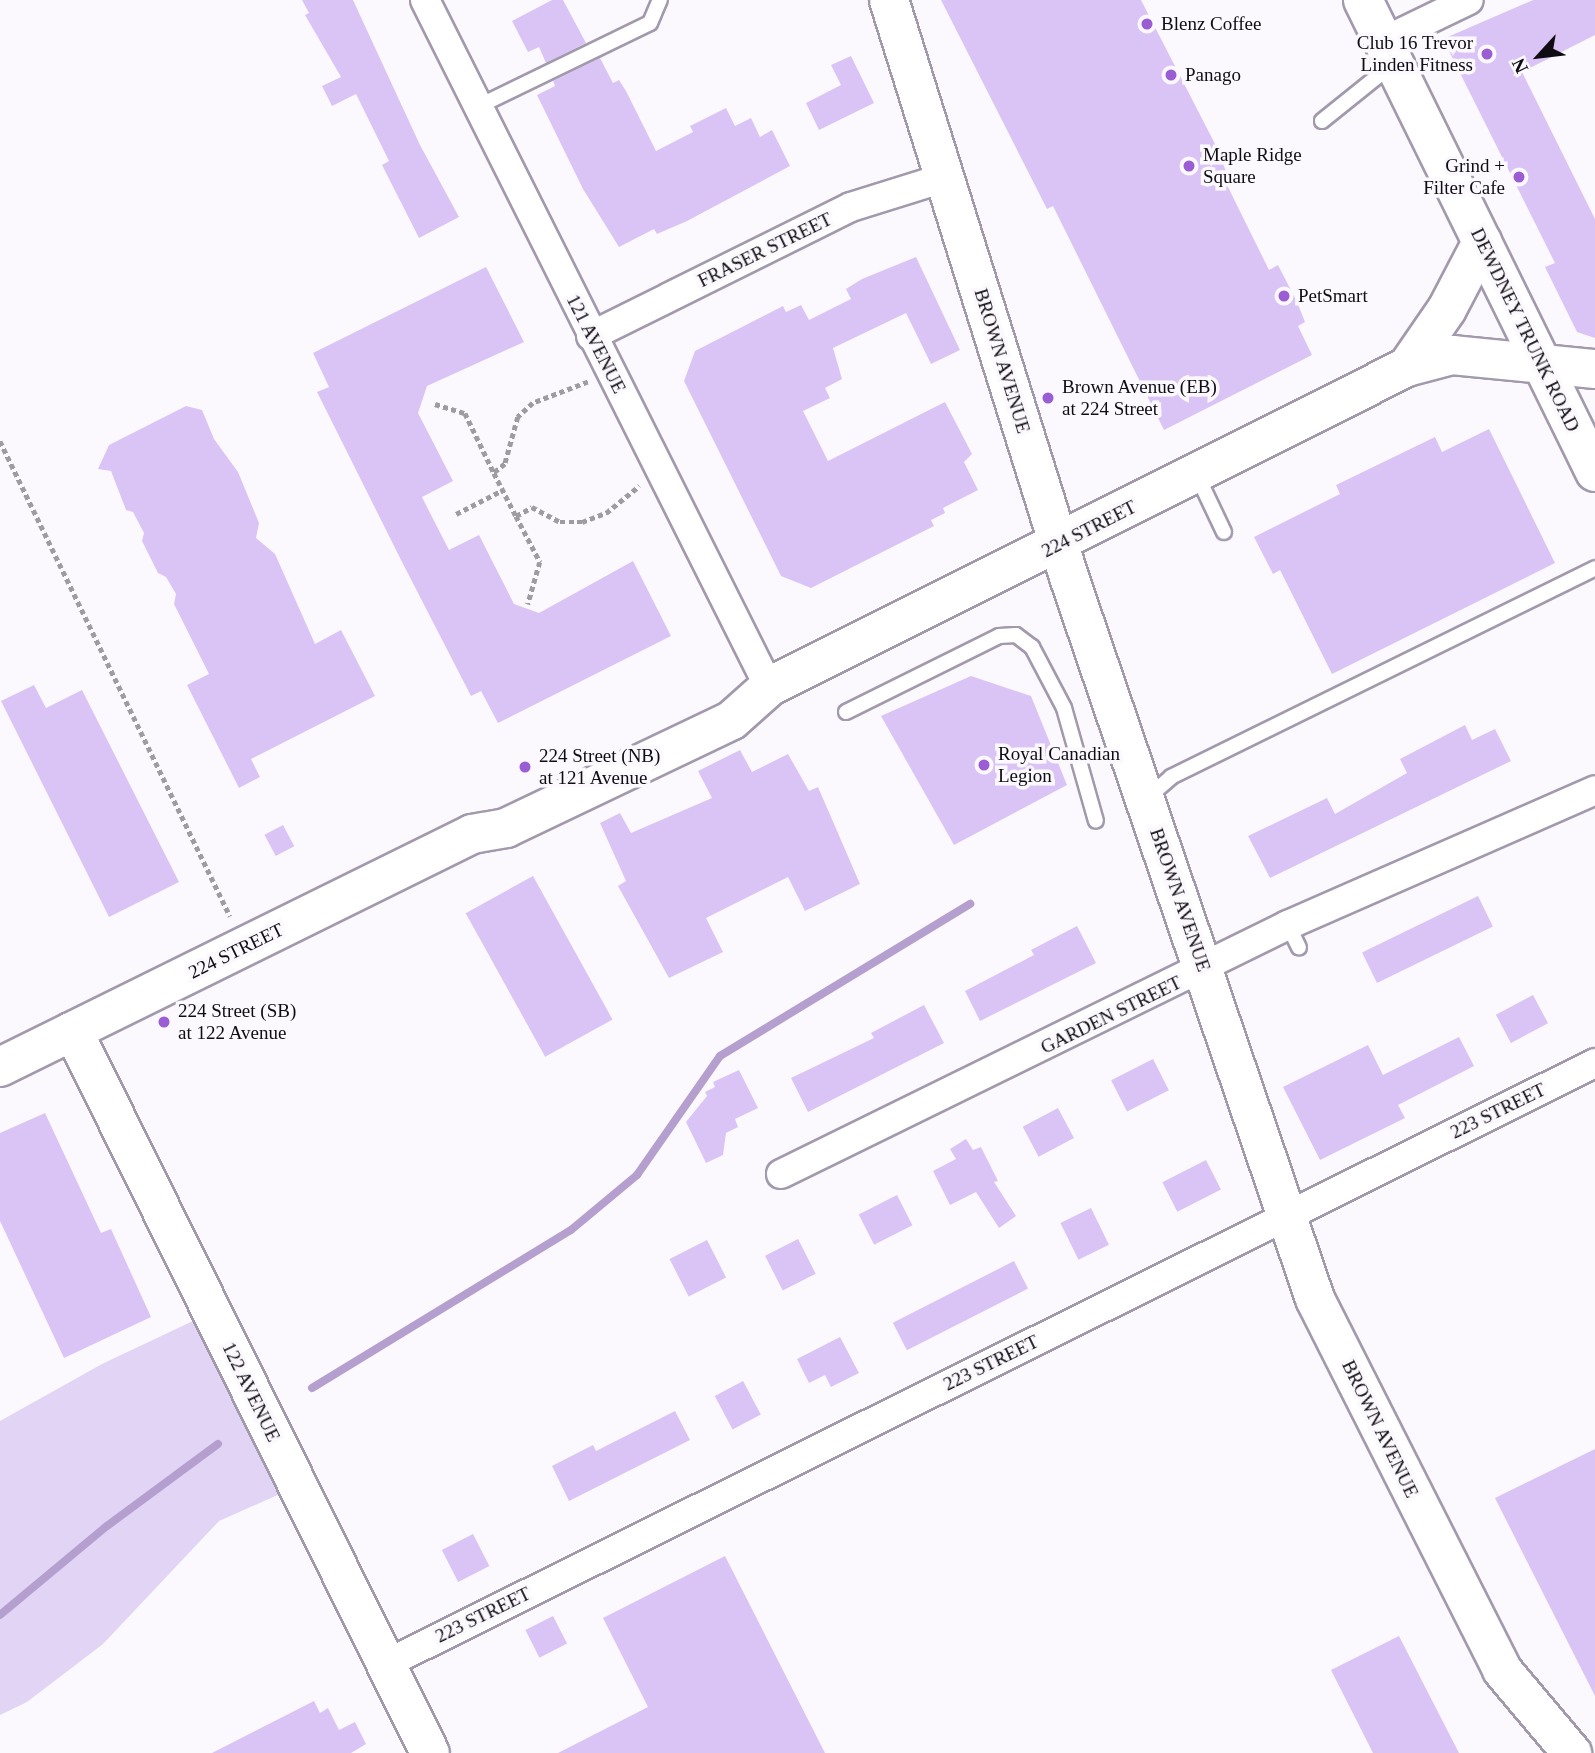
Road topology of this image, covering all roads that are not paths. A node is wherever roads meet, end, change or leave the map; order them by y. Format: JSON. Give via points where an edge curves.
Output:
{"nodes":[{"id":1,"x":425,"y":0,"type":"edge"},
{"id":2,"x":660,"y":0,"type":"edge"},
{"id":3,"x":889,"y":0,"type":"edge"},
{"id":4,"x":1363,"y":0,"type":"edge"},
{"id":5,"x":1469,"y":0,"type":"edge"},
{"id":6,"x":1389,"y":52,"type":"junction"},
{"id":7,"x":477,"y":107,"type":"junction"},
{"id":8,"x":1322,"y":121,"type":"dead end"},
{"id":9,"x":944,"y":178,"type":"junction"},
{"id":10,"x":1482,"y":242,"type":"junction"},
{"id":11,"x":591,"y":336,"type":"junction"},
{"id":12,"x":1407,"y":367,"type":"junction"},
{"id":13,"x":1543,"y":367,"type":"junction"},
{"id":14,"x":1595,"y":369,"type":"edge"},
{"id":15,"x":1595,"y":472,"type":"edge"},
{"id":16,"x":1197,"y":475,"type":"junction"},
{"id":17,"x":1224,"y":532,"type":"dead end"},
{"id":18,"x":1059,"y":544,"type":"junction"},
{"id":19,"x":1595,"y":568,"type":"edge"},
{"id":20,"x":769,"y":687,"type":"junction"},
{"id":21,"x":846,"y":712,"type":"dead end"},
{"id":22,"x":1595,"y":790,"type":"edge"},
{"id":23,"x":1145,"y":799,"type":"junction"},
{"id":24,"x":1096,"y":821,"type":"dead end"},
{"id":25,"x":1205,"y":970,"type":"junction"},
{"id":26,"x":73,"y":1031,"type":"junction"},
{"id":27,"x":1595,"y":1063,"type":"edge"},
{"id":28,"x":0,"y":1067,"type":"edge"},
{"id":29,"x":781,"y":1174,"type":"dead end"},
{"id":30,"x":1287,"y":1216,"type":"junction"},
{"id":31,"x":386,"y":1664,"type":"junction"},
{"id":32,"x":430,"y":1753,"type":"edge"},
{"id":33,"x":1572,"y":1753,"type":"edge"}],
"edges":[{"from":1,"to":7,"type":"street","name":"121 AVENUE"},
{"from":2,"to":7,"type":"lane","via":[[650,23]]},
{"from":3,"to":9,"type":"street","name":"BROWN AVENUE"},
{"from":4,"to":6,"type":"street","name":"DEWDNEY TRUNK ROAD"},
{"from":5,"to":6,"type":"street"},
{"from":6,"to":8,"type":"lane"},
{"from":6,"to":10,"type":"street","name":"DEWDNEY TRUNK ROAD"},
{"from":7,"to":11,"type":"street","name":"121 AVENUE"},
{"from":9,"to":11,"type":"street","name":"FRASER STREET","via":[[850,207]]},
{"from":9,"to":18,"type":"street","name":"BROWN AVENUE"},
{"from":10,"to":12,"type":"street","name":"224 STREET","via":[[1442,318]]},
{"from":10,"to":13,"type":"street","name":"DEWDNEY TRUNK ROAD"},
{"from":11,"to":20,"type":"street","name":"121 AVENUE"},
{"from":12,"to":13,"type":"street","name":"224 STREET","via":[[1452,355]]},
{"from":12,"to":16,"type":"street","name":"224 STREET"},
{"from":13,"to":14,"type":"street","name":"224 STREET"},
{"from":13,"to":15,"type":"street","name":"DEWDNEY TRUNK ROAD"},
{"from":16,"to":17,"type":"lane"},
{"from":16,"to":18,"type":"street","name":"224 STREET"},
{"from":18,"to":20,"type":"street","name":"224 STREET"},
{"from":18,"to":23,"type":"street","name":"BROWN AVENUE"},
{"from":19,"to":23,"type":"lane","via":[[1171,777]]},
{"from":20,"to":26,"type":"street","name":"224 STREET","via":[[732,720],[506,828],[472,834]]},
{"from":21,"to":24,"type":"lane","via":[[999,636],[1016,635],[1031,647],[1064,708]]},
{"from":22,"to":25,"type":"street","name":"GARDEN STREET","via":[[1294,937]]},
{"from":23,"to":25,"type":"street","name":"BROWN AVENUE"},
{"from":25,"to":29,"type":"street","name":"GARDEN STREET"},
{"from":25,"to":30,"type":"street","name":"BROWN AVENUE"},
{"from":26,"to":28,"type":"street","name":"224 STREET"},
{"from":26,"to":31,"type":"street","name":"122 AVENUE"},
{"from":27,"to":30,"type":"street","name":"223 STREET"},
{"from":30,"to":31,"type":"street","name":"223 STREET"},
{"from":30,"to":33,"type":"street","name":"BROWN AVENUE","via":[[1315,1299],[1487,1643],[1517,1692]]},
{"from":31,"to":32,"type":"street","name":"122 AVENUE"}]}
